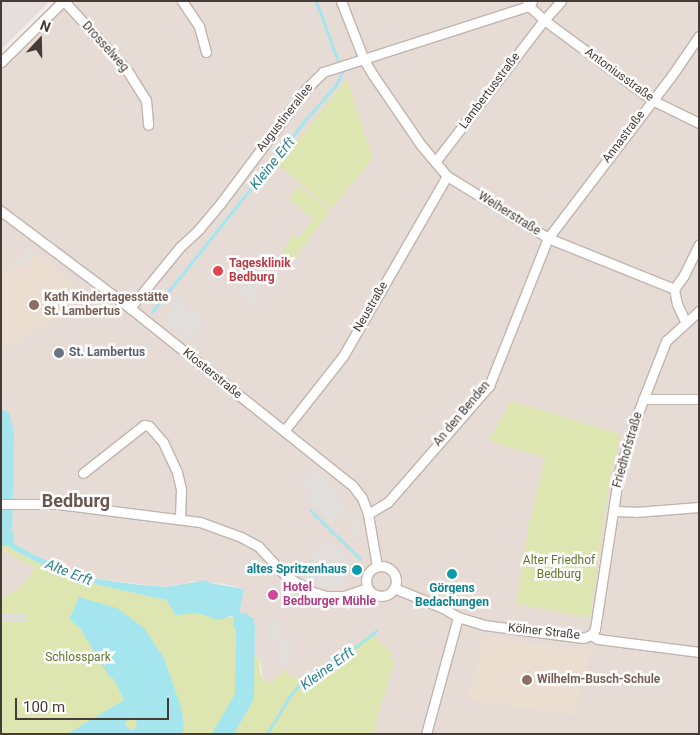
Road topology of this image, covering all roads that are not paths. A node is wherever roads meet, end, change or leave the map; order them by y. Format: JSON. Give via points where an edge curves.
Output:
{"nodes":[{"id":1,"x":63,"y":1,"type":"edge"},
{"id":2,"x":182,"y":1,"type":"edge"},
{"id":3,"x":341,"y":1,"type":"edge"},
{"id":4,"x":561,"y":1,"type":"edge"},
{"id":5,"x":529,"y":3,"type":"edge"},
{"id":6,"x":544,"y":20,"type":"junction"},
{"id":7,"x":699,"y":36,"type":"edge"},
{"id":8,"x":206,"y":52,"type":"dead end"},
{"id":9,"x":364,"y":60,"type":"junction"},
{"id":10,"x":1,"y":62,"type":"edge"},
{"id":11,"x":652,"y":100,"type":"junction"},
{"id":12,"x":699,"y":123,"type":"edge"},
{"id":13,"x":148,"y":125,"type":"dead end"},
{"id":14,"x":435,"y":162,"type":"junction"},
{"id":15,"x":447,"y":176,"type":"junction"},
{"id":16,"x":1,"y":211,"type":"edge"},
{"id":17,"x":548,"y":238,"type":"junction"},
{"id":18,"x":699,"y":244,"type":"edge"},
{"id":19,"x":674,"y":289,"type":"junction"},
{"id":20,"x":130,"y":308,"type":"junction"},
{"id":21,"x":699,"y":311,"type":"edge"},
{"id":22,"x":685,"y":321,"type":"junction"},
{"id":23,"x":699,"y":398,"type":"edge"},
{"id":24,"x":643,"y":399,"type":"junction"},
{"id":25,"x":284,"y":431,"type":"junction"},
{"id":26,"x":83,"y":473,"type":"dead end"},
{"id":27,"x":1,"y":504,"type":"edge"},
{"id":28,"x":699,"y":507,"type":"edge"},
{"id":29,"x":613,"y":511,"type":"junction"},
{"id":30,"x":368,"y":514,"type":"junction"},
{"id":31,"x":180,"y":518,"type":"junction"},
{"id":32,"x":377,"y":566,"type":"junction"},
{"id":33,"x":367,"y":588,"type":"junction"},
{"id":34,"x":394,"y":588,"type":"junction"},
{"id":35,"x":458,"y":617,"type":"junction"},
{"id":36,"x":591,"y":635,"type":"junction"},
{"id":37,"x":699,"y":652,"type":"edge"},
{"id":38,"x":426,"y":734,"type":"edge"}],
"edges":[{"from":1,"to":10,"type":"street"},
{"from":1,"to":13,"type":"street","name":"Drosselweg","via":[[127,70],[146,100]]},
{"from":2,"to":8,"type":"street","via":[[199,26]]},
{"from":3,"to":9,"type":"street","name":"Weiherstraße"},
{"from":4,"to":6,"type":"street"},
{"from":5,"to":6,"type":"street","name":"Augustinerallee"},
{"from":5,"to":9,"type":"street","name":"Augustinerallee"},
{"from":6,"to":11,"type":"street","name":"Antoniusstraße"},
{"from":6,"to":14,"type":"street","name":"Lambertusstraße"},
{"from":7,"to":11,"type":"street","name":"Annastraße"},
{"from":9,"to":14,"type":"street","name":"Weiherstraße","via":[[391,104]]},
{"from":9,"to":20,"type":"street","name":"Augustinerallee","via":[[323,72],[306,89],[220,204]]},
{"from":11,"to":12,"type":"street","name":"Antoniusstraße"},
{"from":11,"to":17,"type":"street","name":"Annastraße"},
{"from":14,"to":15,"type":"street","name":"Weiherstraße"},
{"from":15,"to":17,"type":"street","name":"Weiherstraße"},
{"from":15,"to":25,"type":"street","name":"Neustraße","via":[[343,356]]},
{"from":16,"to":20,"type":"street","name":"Klosterstraße"},
{"from":17,"to":19,"type":"street","name":"Weiherstraße"},
{"from":17,"to":30,"type":"street","name":"An den Benden","via":[[489,386],[388,502]]},
{"from":18,"to":19,"type":"street"},
{"from":19,"to":22,"type":"street"},
{"from":20,"to":25,"type":"street","name":"Klosterstraße"},
{"from":21,"to":22,"type":"street","name":"Friedhofstraße"},
{"from":22,"to":24,"type":"street","name":"Friedhofstraße","via":[[660,353]]},
{"from":23,"to":24,"type":"street"},
{"from":24,"to":29,"type":"street","name":"Friedhofstraße","via":[[619,472]]},
{"from":25,"to":30,"type":"street","name":"Klosterstraße","via":[[352,485]]},
{"from":26,"to":31,"type":"street","via":[[144,425],[149,426],[163,442],[177,472],[181,489]]},
{"from":27,"to":31,"type":"street","via":[[58,504]]},
{"from":28,"to":29,"type":"street"},
{"from":29,"to":36,"type":"street","name":"Friedhofstraße","via":[[595,629]]},
{"from":30,"to":32,"type":"street","name":"Klosterstraße"},
{"from":31,"to":33,"type":"street","via":[[241,536],[266,553],[292,581],[313,592],[344,596]]},
{"from":32,"to":33,"type":"street","via":[[367,575]]},
{"from":32,"to":34,"type":"street","via":[[391,570],[395,578]]},
{"from":33,"to":34,"type":"street","via":[[378,596],[388,594]]},
{"from":34,"to":35,"type":"street","name":"Kölner Straße"},
{"from":35,"to":36,"type":"street","name":"Kölner Straße","via":[[484,625],[583,638]]},
{"from":35,"to":38,"type":"street"},
{"from":36,"to":37,"type":"street","name":"Kölner Straße","via":[[598,639]]}]}
